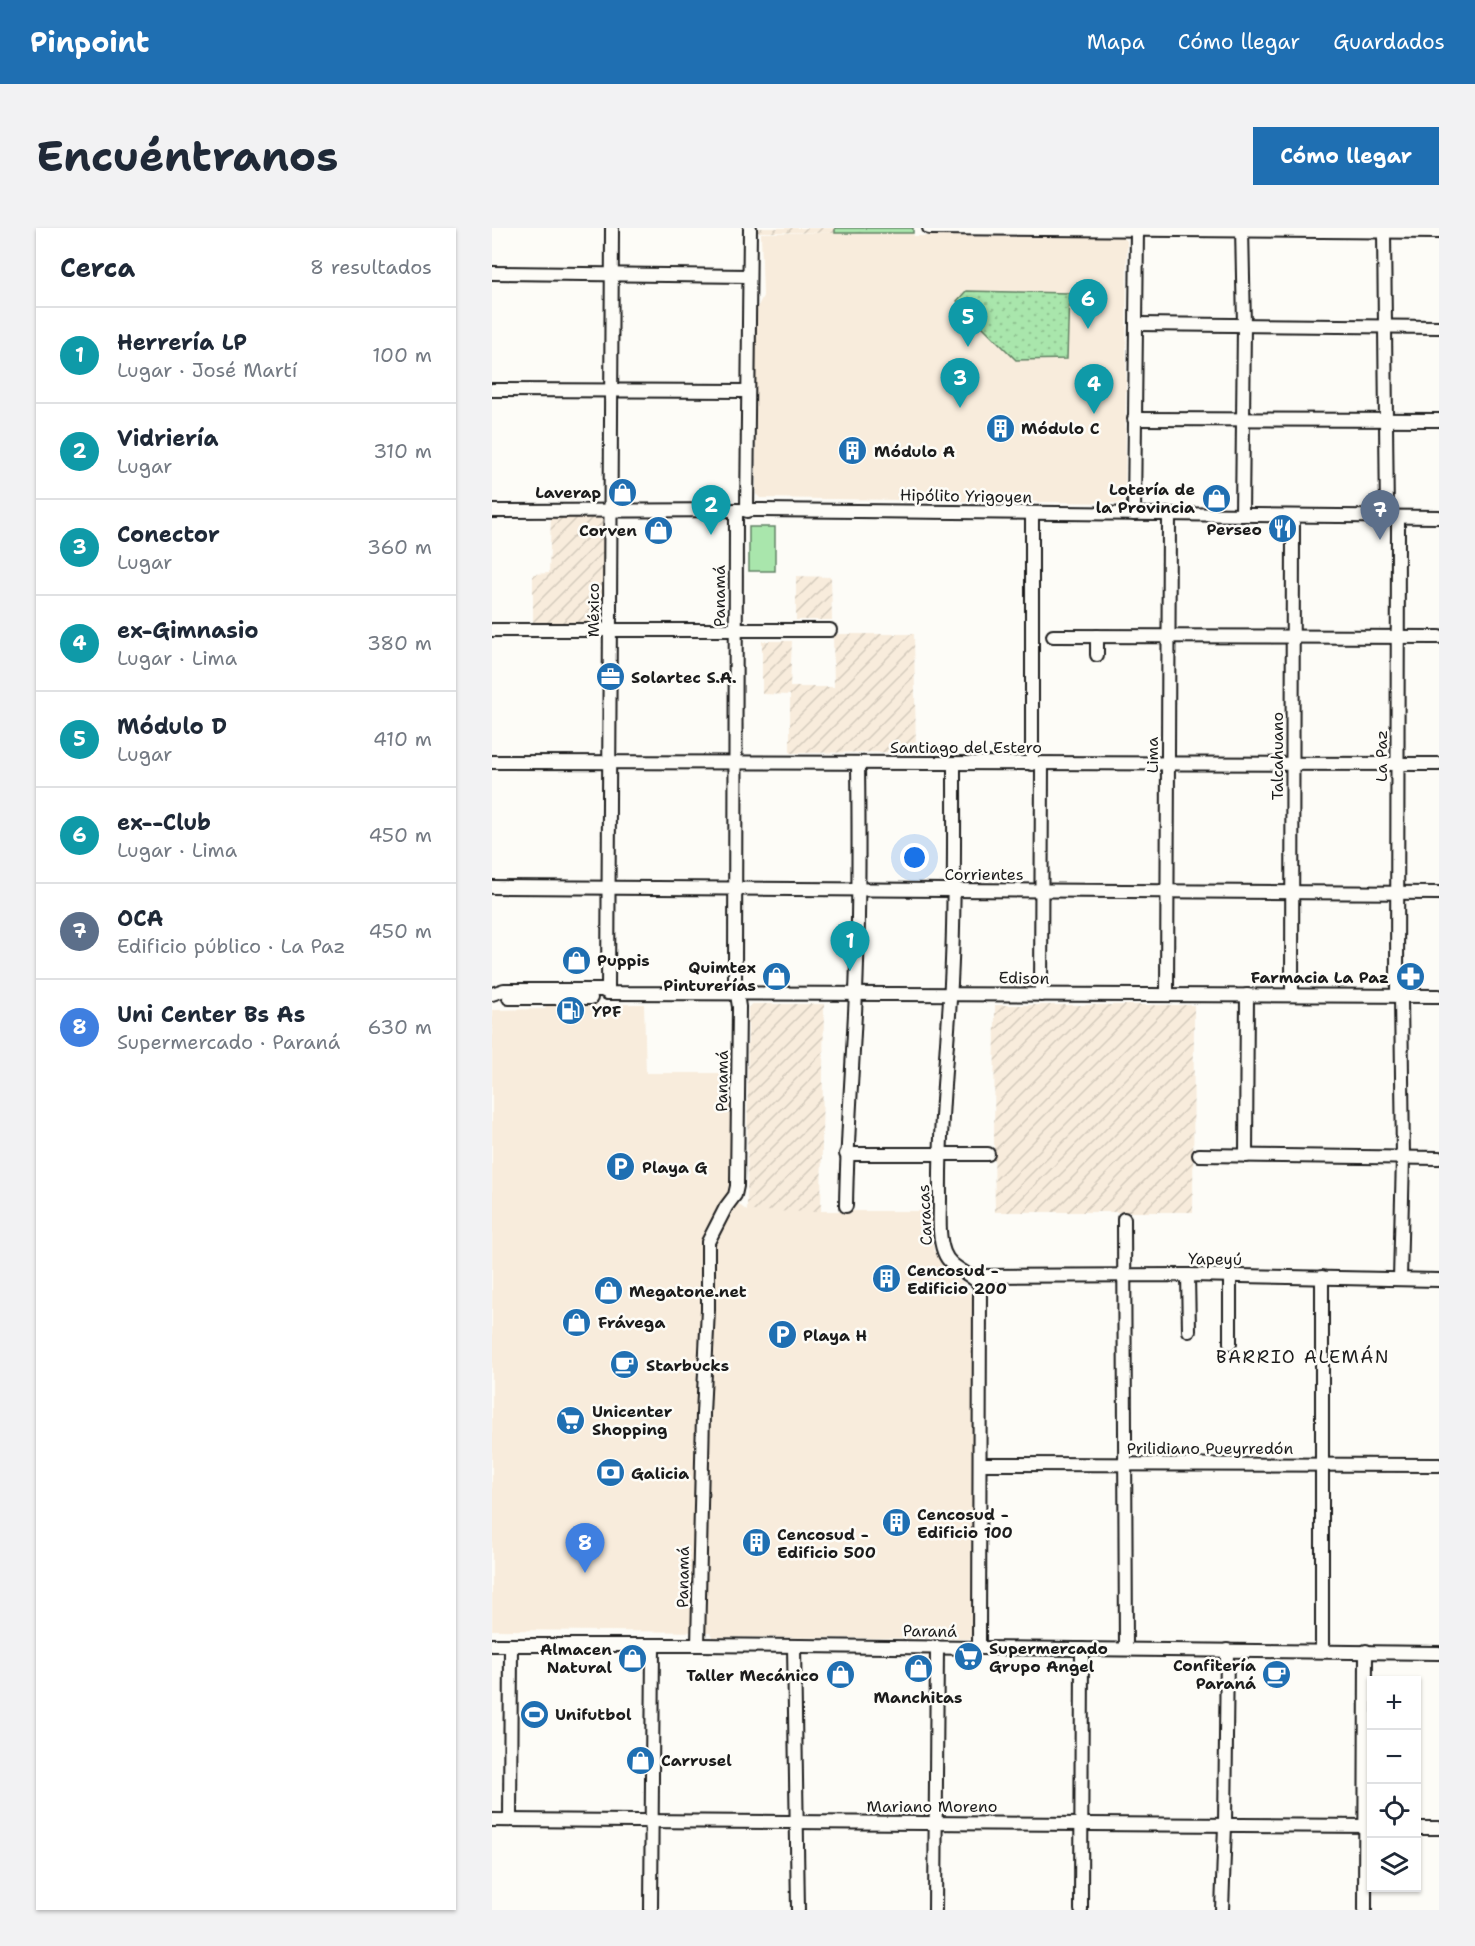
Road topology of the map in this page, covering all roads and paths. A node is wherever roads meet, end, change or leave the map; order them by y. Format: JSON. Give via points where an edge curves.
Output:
{"nodes":[{"id":1,"x":612,"y":228,"type":"edge"},
{"id":2,"x":750,"y":228,"type":"edge"},
{"id":3,"x":929,"y":228,"type":"edge"},
{"id":4,"x":1137,"y":230,"type":"junction"},
{"id":5,"x":1242,"y":230,"type":"edge"},
{"id":6,"x":1384,"y":231,"type":"junction"},
{"id":7,"x":1439,"y":232,"type":"edge"},
{"id":8,"x":492,"y":273,"type":"edge"},
{"id":9,"x":612,"y":274,"type":"junction"},
{"id":10,"x":749,"y":276,"type":"junction"},
{"id":11,"x":1136,"y":324,"type":"junction"},
{"id":12,"x":1244,"y":325,"type":"junction"},
{"id":13,"x":1386,"y":327,"type":"junction"},
{"id":14,"x":1439,"y":327,"type":"edge"},
{"id":15,"x":492,"y":390,"type":"edge"},
{"id":16,"x":611,"y":391,"type":"junction"},
{"id":17,"x":748,"y":391,"type":"junction"},
{"id":18,"x":1134,"y":419,"type":"junction"},
{"id":19,"x":1242,"y":420,"type":"junction"},
{"id":20,"x":1387,"y":420,"type":"junction"},
{"id":21,"x":1439,"y":420,"type":"edge"},
{"id":22,"x":609,"y":510,"type":"junction"},
{"id":23,"x":742,"y":510,"type":"junction"},
{"id":24,"x":492,"y":511,"type":"edge"},
{"id":25,"x":1032,"y":513,"type":"junction"},
{"id":26,"x":1134,"y":514,"type":"junction"},
{"id":27,"x":1169,"y":514,"type":"junction"},
{"id":28,"x":1242,"y":515,"type":"junction"},
{"id":29,"x":1293,"y":516,"type":"junction"},
{"id":30,"x":1392,"y":517,"type":"junction"},
{"id":31,"x":1439,"y":517,"type":"edge"},
{"id":32,"x":492,"y":630,"type":"edge"},
{"id":33,"x":609,"y":630,"type":"junction"},
{"id":34,"x":735,"y":630,"type":"junction"},
{"id":35,"x":830,"y":630,"type":"dead end"},
{"id":36,"x":1053,"y":636,"type":"dead end"},
{"id":37,"x":1097,"y":636,"type":"junction"},
{"id":38,"x":1169,"y":636,"type":"junction"},
{"id":39,"x":1293,"y":637,"type":"junction"},
{"id":40,"x":1398,"y":637,"type":"junction"},
{"id":41,"x":1439,"y":637,"type":"edge"},
{"id":42,"x":1097,"y":654,"type":"dead end"},
{"id":43,"x":492,"y":762,"type":"edge"},
{"id":44,"x":609,"y":763,"type":"junction"},
{"id":45,"x":735,"y":764,"type":"junction"},
{"id":46,"x":858,"y":764,"type":"junction"},
{"id":47,"x":954,"y":764,"type":"junction"},
{"id":48,"x":1037,"y":764,"type":"junction"},
{"id":49,"x":1168,"y":764,"type":"junction"},
{"id":50,"x":1293,"y":764,"type":"junction"},
{"id":51,"x":1397,"y":764,"type":"junction"},
{"id":52,"x":1439,"y":764,"type":"edge"},
{"id":53,"x":492,"y":887,"type":"edge"},
{"id":54,"x":608,"y":888,"type":"junction"},
{"id":55,"x":735,"y":888,"type":"junction"},
{"id":56,"x":859,"y":889,"type":"junction"},
{"id":57,"x":954,"y":890,"type":"junction"},
{"id":58,"x":1041,"y":890,"type":"junction"},
{"id":59,"x":1168,"y":891,"type":"junction"},
{"id":60,"x":1293,"y":892,"type":"junction"},
{"id":61,"x":1397,"y":893,"type":"junction"},
{"id":62,"x":1439,"y":893,"type":"edge"},
{"id":63,"x":608,"y":993,"type":"junction"},
{"id":64,"x":737,"y":993,"type":"junction"},
{"id":65,"x":493,"y":994,"type":"edge"},
{"id":66,"x":856,"y":994,"type":"junction"},
{"id":67,"x":950,"y":994,"type":"junction"},
{"id":68,"x":1041,"y":994,"type":"junction"},
{"id":69,"x":1167,"y":995,"type":"junction"},
{"id":70,"x":1247,"y":995,"type":"junction"},
{"id":71,"x":1292,"y":996,"type":"junction"},
{"id":72,"x":1399,"y":996,"type":"junction"},
{"id":73,"x":1439,"y":996,"type":"edge"},
{"id":74,"x":846,"y":1154,"type":"junction"},
{"id":75,"x":988,"y":1154,"type":"dead end"},
{"id":76,"x":1199,"y":1155,"type":"dead end"},
{"id":77,"x":939,"y":1156,"type":"junction"},
{"id":78,"x":1246,"y":1156,"type":"junction"},
{"id":79,"x":1403,"y":1157,"type":"junction"},
{"id":80,"x":1439,"y":1158,"type":"edge"},
{"id":81,"x":846,"y":1206,"type":"dead end"},
{"id":82,"x":1124,"y":1219,"type":"dead end"},
{"id":83,"x":1188,"y":1275,"type":"junction"},
{"id":84,"x":973,"y":1276,"type":"junction"},
{"id":85,"x":1125,"y":1276,"type":"junction"},
{"id":86,"x":1230,"y":1276,"type":"junction"},
{"id":87,"x":1322,"y":1277,"type":"junction"},
{"id":88,"x":1400,"y":1279,"type":"junction"},
{"id":89,"x":1439,"y":1280,"type":"edge"},
{"id":90,"x":1189,"y":1331,"type":"dead end"},
{"id":91,"x":1230,"y":1343,"type":"dead end"},
{"id":92,"x":981,"y":1464,"type":"junction"},
{"id":93,"x":1126,"y":1464,"type":"junction"},
{"id":94,"x":1322,"y":1464,"type":"junction"},
{"id":95,"x":1439,"y":1465,"type":"edge"},
{"id":96,"x":492,"y":1645,"type":"edge"},
{"id":97,"x":511,"y":1645,"type":"junction"},
{"id":98,"x":653,"y":1645,"type":"junction"},
{"id":99,"x":698,"y":1645,"type":"junction"},
{"id":100,"x":794,"y":1646,"type":"junction"},
{"id":101,"x":937,"y":1647,"type":"junction"},
{"id":102,"x":979,"y":1648,"type":"junction"},
{"id":103,"x":1082,"y":1649,"type":"junction"},
{"id":104,"x":1126,"y":1649,"type":"junction"},
{"id":105,"x":1227,"y":1650,"type":"junction"},
{"id":106,"x":1322,"y":1651,"type":"junction"},
{"id":107,"x":1366,"y":1651,"type":"junction"},
{"id":108,"x":1439,"y":1653,"type":"edge"},
{"id":109,"x":1368,"y":1784,"type":"edge"},
{"id":110,"x":492,"y":1820,"type":"edge"},
{"id":111,"x":510,"y":1820,"type":"junction"},
{"id":112,"x":652,"y":1821,"type":"junction"},
{"id":113,"x":797,"y":1822,"type":"junction"},
{"id":114,"x":937,"y":1823,"type":"junction"},
{"id":115,"x":1082,"y":1824,"type":"junction"},
{"id":116,"x":1225,"y":1825,"type":"junction"},
{"id":117,"x":1367,"y":1826,"type":"edge"},
{"id":118,"x":1421,"y":1827,"type":"edge"},
{"id":119,"x":1439,"y":1828,"type":"edge"},
{"id":120,"x":1368,"y":1838,"type":"edge"},
{"id":121,"x":651,"y":1910,"type":"edge"},
{"id":122,"x":798,"y":1910,"type":"edge"},
{"id":123,"x":935,"y":1910,"type":"edge"},
{"id":124,"x":1081,"y":1910,"type":"edge"},
{"id":125,"x":1222,"y":1910,"type":"edge"},
{"id":126,"x":1365,"y":1910,"type":"edge"}],
"edges":[{"from":1,"to":9,"type":"street","name":"México"},
{"from":2,"to":10,"type":"street","name":"Panamá"},
{"from":3,"to":4,"type":"street"},
{"from":4,"to":5,"type":"street"},
{"from":4,"to":11,"type":"street"},
{"from":5,"to":6,"type":"street"},
{"from":5,"to":12,"type":"street"},
{"from":6,"to":7,"type":"street"},
{"from":6,"to":13,"type":"street","name":"La Paz"},
{"from":8,"to":9,"type":"street"},
{"from":9,"to":10,"type":"street"},
{"from":9,"to":16,"type":"street","name":"México"},
{"from":10,"to":17,"type":"street","name":"Panamá"},
{"from":11,"to":12,"type":"street"},
{"from":11,"to":18,"type":"street"},
{"from":12,"to":13,"type":"street"},
{"from":12,"to":19,"type":"street"},
{"from":13,"to":14,"type":"street"},
{"from":13,"to":20,"type":"street","name":"La Paz"},
{"from":15,"to":16,"type":"street"},
{"from":16,"to":17,"type":"street"},
{"from":16,"to":22,"type":"street","name":"México"},
{"from":17,"to":23,"type":"street","name":"Panamá"},
{"from":18,"to":19,"type":"street"},
{"from":18,"to":26,"type":"street"},
{"from":19,"to":20,"type":"street"},
{"from":19,"to":28,"type":"street"},
{"from":20,"to":21,"type":"street"},
{"from":20,"to":30,"type":"street","name":"La Paz"},
{"from":22,"to":23,"type":"street","name":"Hipólito Yrigoyen"},
{"from":22,"to":24,"type":"street","name":"Hipólito Yrigoyen"},
{"from":22,"to":33,"type":"street","name":"México"},
{"from":23,"to":25,"type":"street","name":"Hipólito Yrigoyen"},
{"from":23,"to":34,"type":"street","name":"Panamá"},
{"from":25,"to":26,"type":"street","name":"Hipólito Yrigoyen"},
{"from":25,"to":48,"type":"street"},
{"from":26,"to":27,"type":"street","name":"Hipólito Yrigoyen"},
{"from":27,"to":28,"type":"street","name":"Hipólito Yrigoyen"},
{"from":27,"to":38,"type":"street","name":"Lima"},
{"from":28,"to":29,"type":"street","name":"Hipólito Yrigoyen"},
{"from":29,"to":30,"type":"street","name":"Hipólito Yrigoyen"},
{"from":29,"to":39,"type":"street","name":"Talcahuano"},
{"from":30,"to":31,"type":"street","name":"Hipólito Yrigoyen"},
{"from":30,"to":40,"type":"street","name":"La Paz"},
{"from":32,"to":33,"type":"street"},
{"from":33,"to":34,"type":"street"},
{"from":33,"to":44,"type":"street","name":"México"},
{"from":34,"to":35,"type":"street"},
{"from":34,"to":45,"type":"street","name":"Panamá"},
{"from":36,"to":37,"type":"street"},
{"from":37,"to":38,"type":"street"},
{"from":37,"to":42,"type":"street"},
{"from":38,"to":39,"type":"street"},
{"from":38,"to":49,"type":"street","name":"Lima"},
{"from":39,"to":40,"type":"street"},
{"from":39,"to":50,"type":"street","name":"Talcahuano"},
{"from":40,"to":41,"type":"street"},
{"from":40,"to":51,"type":"street","name":"La Paz"},
{"from":43,"to":44,"type":"street","name":"Santiago del Estero"},
{"from":44,"to":45,"type":"street","name":"Santiago del Estero"},
{"from":44,"to":54,"type":"street","name":"México"},
{"from":45,"to":46,"type":"street","name":"Santiago del Estero"},
{"from":45,"to":55,"type":"street","name":"Panamá"},
{"from":46,"to":47,"type":"street","name":"Santiago del Estero"},
{"from":46,"to":56,"type":"street"},
{"from":47,"to":48,"type":"street","name":"Santiago del Estero"},
{"from":47,"to":57,"type":"street","name":"Caracas"},
{"from":48,"to":49,"type":"street","name":"Santiago del Estero"},
{"from":48,"to":58,"type":"street"},
{"from":49,"to":50,"type":"street","name":"Santiago del Estero"},
{"from":49,"to":59,"type":"street","name":"Lima"},
{"from":50,"to":51,"type":"street","name":"Santiago del Estero"},
{"from":50,"to":60,"type":"street","name":"Talcahuano"},
{"from":51,"to":52,"type":"street","name":"Santiago del Estero"},
{"from":51,"to":61,"type":"street","name":"La Paz"},
{"from":53,"to":54,"type":"street","name":"Corrientes"},
{"from":54,"to":55,"type":"street","name":"Corrientes"},
{"from":54,"to":63,"type":"street","name":"México"},
{"from":55,"to":56,"type":"street","name":"Corrientes"},
{"from":55,"to":64,"type":"street","name":"Panamá"},
{"from":56,"to":57,"type":"street","name":"Corrientes"},
{"from":56,"to":66,"type":"street"},
{"from":57,"to":58,"type":"street","name":"Corrientes"},
{"from":57,"to":67,"type":"street","name":"Caracas"},
{"from":58,"to":59,"type":"street","name":"Corrientes"},
{"from":58,"to":68,"type":"street"},
{"from":59,"to":60,"type":"street","name":"Corrientes"},
{"from":59,"to":69,"type":"street","name":"Lima"},
{"from":60,"to":61,"type":"street","name":"Corrientes"},
{"from":60,"to":71,"type":"street","name":"Talcahuano"},
{"from":61,"to":62,"type":"street","name":"Corrientes"},
{"from":61,"to":72,"type":"street","name":"La Paz"},
{"from":63,"to":64,"type":"street","name":"Edison"},
{"from":63,"to":65,"type":"street","name":"Edison","via":[[602,998],[561,999],[501,998]]},
{"from":64,"to":66,"type":"street","name":"Edison"},
{"from":64,"to":99,"type":"street","name":"Panamá","via":[[737,1186],[708,1242]]},
{"from":66,"to":67,"type":"street","name":"Edison"},
{"from":66,"to":74,"type":"street"},
{"from":67,"to":68,"type":"street","name":"Edison"},
{"from":67,"to":77,"type":"street","name":"Caracas"},
{"from":68,"to":69,"type":"street","name":"Edison"},
{"from":69,"to":70,"type":"street","name":"Edison"},
{"from":70,"to":71,"type":"street","name":"Edison"},
{"from":70,"to":78,"type":"street"},
{"from":71,"to":72,"type":"street","name":"Edison"},
{"from":72,"to":73,"type":"street","name":"Edison"},
{"from":72,"to":79,"type":"street","name":"La Paz"},
{"from":74,"to":77,"type":"street"},
{"from":74,"to":81,"type":"street"},
{"from":75,"to":77,"type":"street"},
{"from":76,"to":78,"type":"street"},
{"from":77,"to":84,"type":"street","name":"Caracas","via":[[944,1252],[956,1268]]},
{"from":78,"to":79,"type":"street"},
{"from":79,"to":80,"type":"street"},
{"from":79,"to":88,"type":"street","name":"La Paz"},
{"from":82,"to":85,"type":"street"},
{"from":83,"to":85,"type":"street","name":"Yapeyú"},
{"from":83,"to":86,"type":"street","name":"Yapeyú"},
{"from":83,"to":90,"type":"street"},
{"from":84,"to":85,"type":"street","name":"Yapeyú"},
{"from":84,"to":92,"type":"street","via":[[980,1285]]},
{"from":85,"to":93,"type":"street"},
{"from":86,"to":87,"type":"street","name":"Yapeyú"},
{"from":86,"to":91,"type":"street"},
{"from":87,"to":88,"type":"street","name":"Yapeyú"},
{"from":87,"to":94,"type":"street"},
{"from":88,"to":89,"type":"street","name":"Yapeyú"},
{"from":92,"to":93,"type":"street","name":"Prilidiano Pueyrredón"},
{"from":92,"to":102,"type":"street"},
{"from":93,"to":94,"type":"street","name":"Prilidiano Pueyrredón"},
{"from":93,"to":104,"type":"street"},
{"from":94,"to":95,"type":"street","name":"Prilidiano Pueyrredón"},
{"from":94,"to":106,"type":"street"},
{"from":96,"to":97,"type":"street","name":"Paraná"},
{"from":97,"to":98,"type":"street","name":"Paraná"},
{"from":97,"to":111,"type":"street"},
{"from":98,"to":99,"type":"street","name":"Paraná"},
{"from":98,"to":112,"type":"street"},
{"from":99,"to":100,"type":"street","name":"Paraná"},
{"from":100,"to":101,"type":"street","name":"Paraná"},
{"from":100,"to":113,"type":"street"},
{"from":101,"to":102,"type":"street","name":"Paraná"},
{"from":101,"to":114,"type":"street"},
{"from":102,"to":103,"type":"street","name":"Paraná"},
{"from":103,"to":104,"type":"street","name":"Paraná"},
{"from":103,"to":115,"type":"street"},
{"from":104,"to":105,"type":"street","name":"Paraná"},
{"from":105,"to":106,"type":"street","name":"Paraná"},
{"from":105,"to":116,"type":"street"},
{"from":106,"to":107,"type":"street","name":"Paraná"},
{"from":107,"to":108,"type":"street","name":"Paraná"},
{"from":107,"to":109,"type":"street"},
{"from":110,"to":111,"type":"street","name":"Mariano Moreno"},
{"from":111,"to":112,"type":"street","name":"Mariano Moreno"},
{"from":112,"to":113,"type":"street","name":"Mariano Moreno"},
{"from":112,"to":121,"type":"street"},
{"from":113,"to":114,"type":"street","name":"Mariano Moreno"},
{"from":113,"to":122,"type":"street"},
{"from":114,"to":115,"type":"street","name":"Mariano Moreno"},
{"from":114,"to":123,"type":"street"},
{"from":115,"to":116,"type":"street","name":"Mariano Moreno"},
{"from":115,"to":124,"type":"street"},
{"from":116,"to":117,"type":"street","name":"Mariano Moreno"},
{"from":116,"to":125,"type":"street"},
{"from":118,"to":119,"type":"street"},
{"from":120,"to":126,"type":"street"}]}
